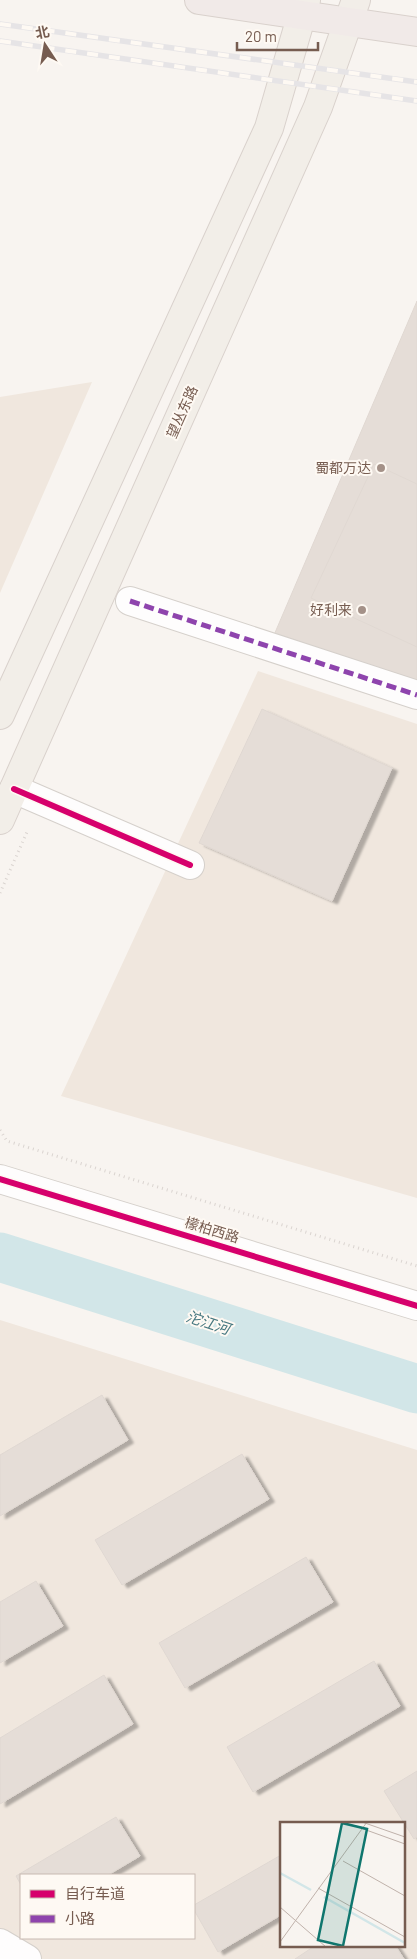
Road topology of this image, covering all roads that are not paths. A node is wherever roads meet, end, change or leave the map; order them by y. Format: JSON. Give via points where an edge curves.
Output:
{"nodes":[{"id":1,"x":199,"y":0,"type":"edge"},
{"id":2,"x":304,"y":7,"type":"edge"},
{"id":3,"x":352,"y":11,"type":"edge"},
{"id":4,"x":417,"y":32,"type":"edge"},
{"id":5,"x":130,"y":601,"type":"dead end"},
{"id":6,"x":417,"y":694,"type":"edge"},
{"id":7,"x":0,"y":715,"type":"edge"},
{"id":8,"x":14,"y":789,"type":"junction"},
{"id":9,"x":0,"y":820,"type":"edge"},
{"id":10,"x":190,"y":866,"type":"dead end"},
{"id":11,"x":0,"y":1179,"type":"edge"},
{"id":12,"x":417,"y":1306,"type":"edge"},
{"id":13,"x":0,"y":1943,"type":"edge"},
{"id":14,"x":27,"y":1959,"type":"edge"}],
"edges":[{"from":1,"to":2,"type":"highway"},
{"from":2,"to":3,"type":"highway"},
{"from":2,"to":7,"type":"main road","via":[[269,128]]},
{"from":3,"to":4,"type":"highway"},
{"from":3,"to":8,"type":"main road","name":"望丛东路","via":[[318,107]]},
{"from":5,"to":6,"type":"street"},
{"from":8,"to":9,"type":"main road","name":"望丛东路"},
{"from":8,"to":10,"type":"street"},
{"from":11,"to":12,"type":"street","name":"檬柏西路"},
{"from":13,"to":14,"type":"street"}]}
